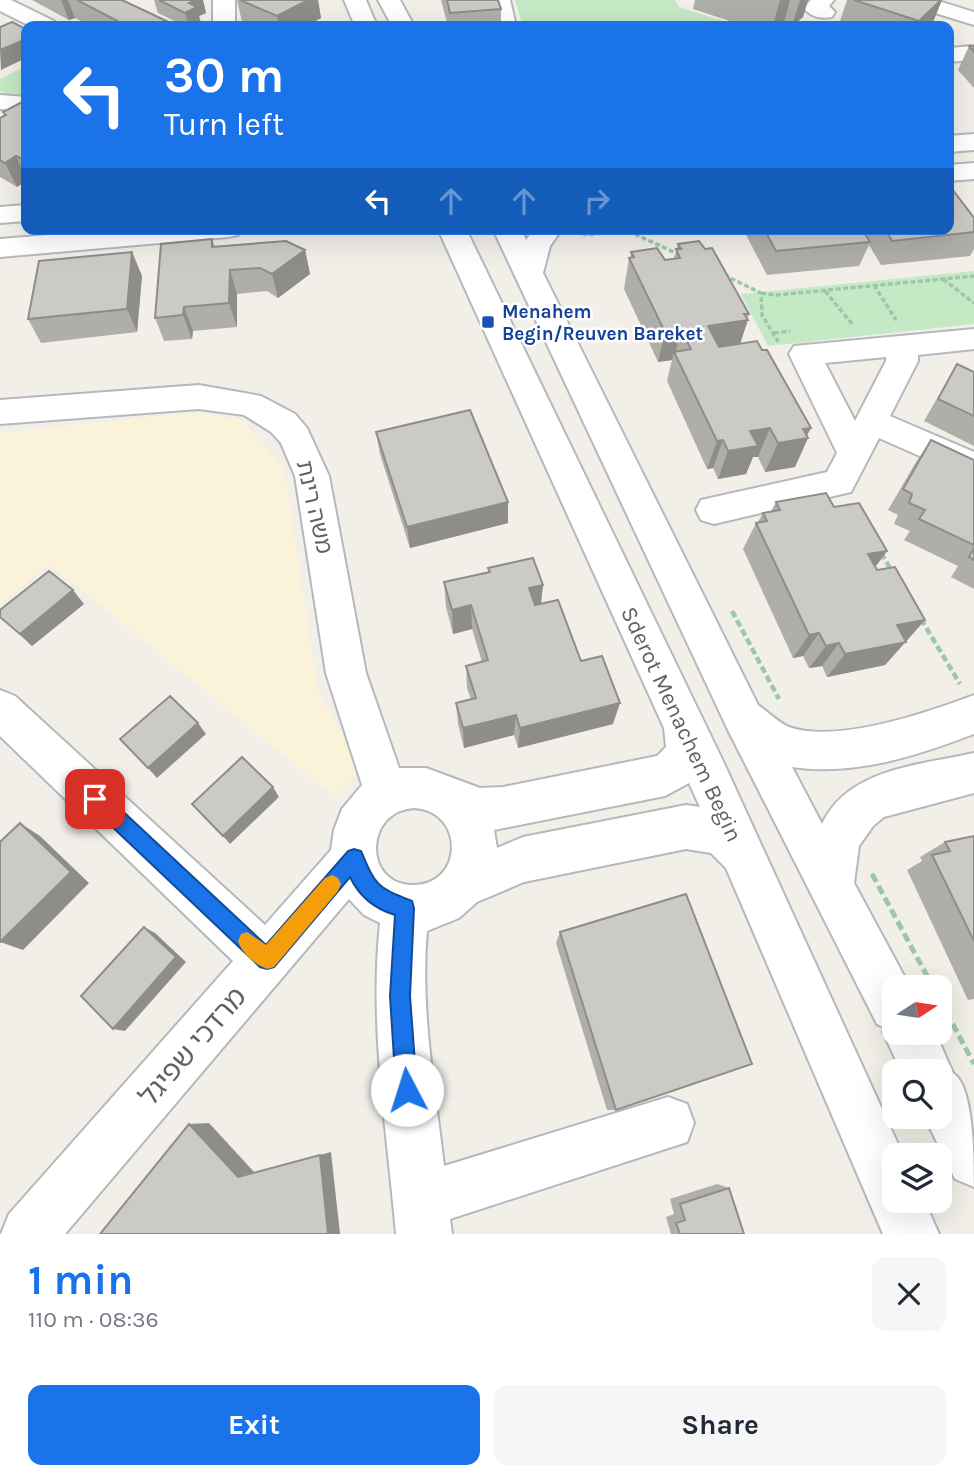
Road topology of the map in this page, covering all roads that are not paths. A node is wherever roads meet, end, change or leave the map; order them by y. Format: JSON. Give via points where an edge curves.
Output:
{"nodes":[{"id":1,"x":224,"y":0,"type":"edge"},
{"id":2,"x":355,"y":0,"type":"edge"},
{"id":3,"x":389,"y":0,"type":"edge"},
{"id":4,"x":499,"y":0,"type":"edge"},
{"id":5,"x":913,"y":0,"type":"edge"},
{"id":6,"x":0,"y":3,"type":"edge"},
{"id":7,"x":974,"y":19,"type":"edge"},
{"id":8,"x":36,"y":21,"type":"edge"},
{"id":9,"x":224,"y":21,"type":"edge"},
{"id":10,"x":364,"y":21,"type":"edge"},
{"id":11,"x":400,"y":21,"type":"edge"},
{"id":12,"x":504,"y":21,"type":"edge"},
{"id":13,"x":974,"y":53,"type":"edge"},
{"id":14,"x":954,"y":55,"type":"edge"},
{"id":15,"x":0,"y":102,"type":"edge"},
{"id":16,"x":21,"y":104,"type":"edge"},
{"id":17,"x":974,"y":142,"type":"edge"},
{"id":18,"x":954,"y":144,"type":"edge"},
{"id":19,"x":974,"y":171,"type":"edge"},
{"id":20,"x":954,"y":173,"type":"edge"},
{"id":21,"x":21,"y":213,"type":"edge"},
{"id":22,"x":0,"y":215,"type":"edge"},
{"id":23,"x":156,"y":235,"type":"edge"},
{"id":24,"x":439,"y":235,"type":"edge"},
{"id":25,"x":510,"y":235,"type":"edge"},
{"id":26,"x":544,"y":235,"type":"edge"},
{"id":27,"x":458,"y":241,"type":"edge"},
{"id":28,"x":0,"y":248,"type":"edge"},
{"id":29,"x":528,"y":274,"type":"junction"},
{"id":30,"x":899,"y":333,"type":"junction"},
{"id":31,"x":974,"y":339,"type":"edge"},
{"id":32,"x":0,"y":412,"type":"edge"},
{"id":33,"x":871,"y":421,"type":"junction"},
{"id":34,"x":851,"y":459,"type":"junction"},
{"id":35,"x":974,"y":467,"type":"edge"},
{"id":36,"x":708,"y":500,"type":"dead end"},
{"id":37,"x":0,"y":709,"type":"edge"},
{"id":38,"x":972,"y":709,"type":"edge"},
{"id":39,"x":743,"y":717,"type":"junction"},
{"id":40,"x":685,"y":728,"type":"junction"},
{"id":41,"x":974,"y":738,"type":"edge"},
{"id":42,"x":974,"y":773,"type":"edge"},
{"id":43,"x":387,"y":795,"type":"junction"},
{"id":44,"x":456,"y":801,"type":"junction"},
{"id":45,"x":741,"y":852,"type":"junction"},
{"id":46,"x":354,"y":858,"type":"junction"},
{"id":47,"x":831,"y":885,"type":"junction"},
{"id":48,"x":459,"y":887,"type":"junction"},
{"id":49,"x":405,"y":908,"type":"junction"},
{"id":50,"x":267,"y":960,"type":"junction"},
{"id":51,"x":882,"y":984,"type":"edge"},
{"id":52,"x":952,"y":1117,"type":"edge"},
{"id":53,"x":668,"y":1123,"type":"dead end"},
{"id":54,"x":974,"y":1160,"type":"edge"},
{"id":55,"x":882,"y":1170,"type":"edge"},
{"id":56,"x":901,"y":1213,"type":"edge"},
{"id":57,"x":422,"y":1218,"type":"edge"},
{"id":58,"x":29,"y":1234,"type":"edge"},
{"id":59,"x":911,"y":1234,"type":"edge"}],
"edges":[{"from":1,"to":9,"type":"street"},
{"from":2,"to":10,"type":"street"},
{"from":3,"to":11,"type":"street"},
{"from":4,"to":12,"type":"street"},
{"from":5,"to":7,"type":"street"},
{"from":6,"to":8,"type":"street"},
{"from":13,"to":14,"type":"street"},
{"from":15,"to":16,"type":"street"},
{"from":17,"to":18,"type":"street"},
{"from":19,"to":20,"type":"street"},
{"from":21,"to":22,"type":"street"},
{"from":23,"to":28,"type":"street"},
{"from":24,"to":27,"type":"street","name":"Sderot Menachem Begin"},
{"from":25,"to":29,"type":"street"},
{"from":26,"to":29,"type":"street"},
{"from":27,"to":40,"type":"street","name":"Sderot Menachem Begin"},
{"from":29,"to":39,"type":"street"},
{"from":30,"to":31,"type":"street"},
{"from":30,"to":33,"type":"street","via":[[902,361]]},
{"from":30,"to":34,"type":"street","via":[[806,354]]},
{"from":32,"to":43,"type":"street","name":"משה רינת","via":[[198,397],[250,404],[284,423],[312,476],[346,673]]},
{"from":33,"to":34,"type":"street"},
{"from":33,"to":35,"type":"street"},
{"from":34,"to":36,"type":"street"},
{"from":37,"to":50,"type":"street"},
{"from":38,"to":39,"type":"street","via":[[952,724],[919,734],[817,750],[775,741]]},
{"from":38,"to":41,"type":"street"},
{"from":39,"to":47,"type":"street"},
{"from":40,"to":44,"type":"street","via":[[688,738],[683,760],[665,775],[503,808],[480,809]]},
{"from":40,"to":45,"type":"street","name":"Sderot Menachem Begin"},
{"from":42,"to":47,"type":"street","via":[[868,802],[849,819],[837,839],[830,863]]},
{"from":43,"to":44,"type":"street","via":[[424,787]]},
{"from":43,"to":46,"type":"street","via":[[362,821]]},
{"from":44,"to":48,"type":"street","via":[[467,815],[475,843],[473,862]]},
{"from":45,"to":48,"type":"street","via":[[725,836],[686,827],[523,860]]},
{"from":45,"to":55,"type":"street","name":"Sderot Menachem Begin"},
{"from":46,"to":49,"type":"street","via":[[371,892],[386,903]]},
{"from":46,"to":50,"type":"street","name":"מרדכי שפיגל"},
{"from":47,"to":51,"type":"street"},
{"from":48,"to":49,"type":"street","via":[[435,904]]},
{"from":49,"to":57,"type":"street","via":[[401,1015]]},
{"from":50,"to":58,"type":"street","name":"מרדכי שפיגל"},
{"from":52,"to":54,"type":"street"},
{"from":53,"to":57,"type":"street"},
{"from":56,"to":59,"type":"street","name":"Sderot Menachem Begin"}]}
